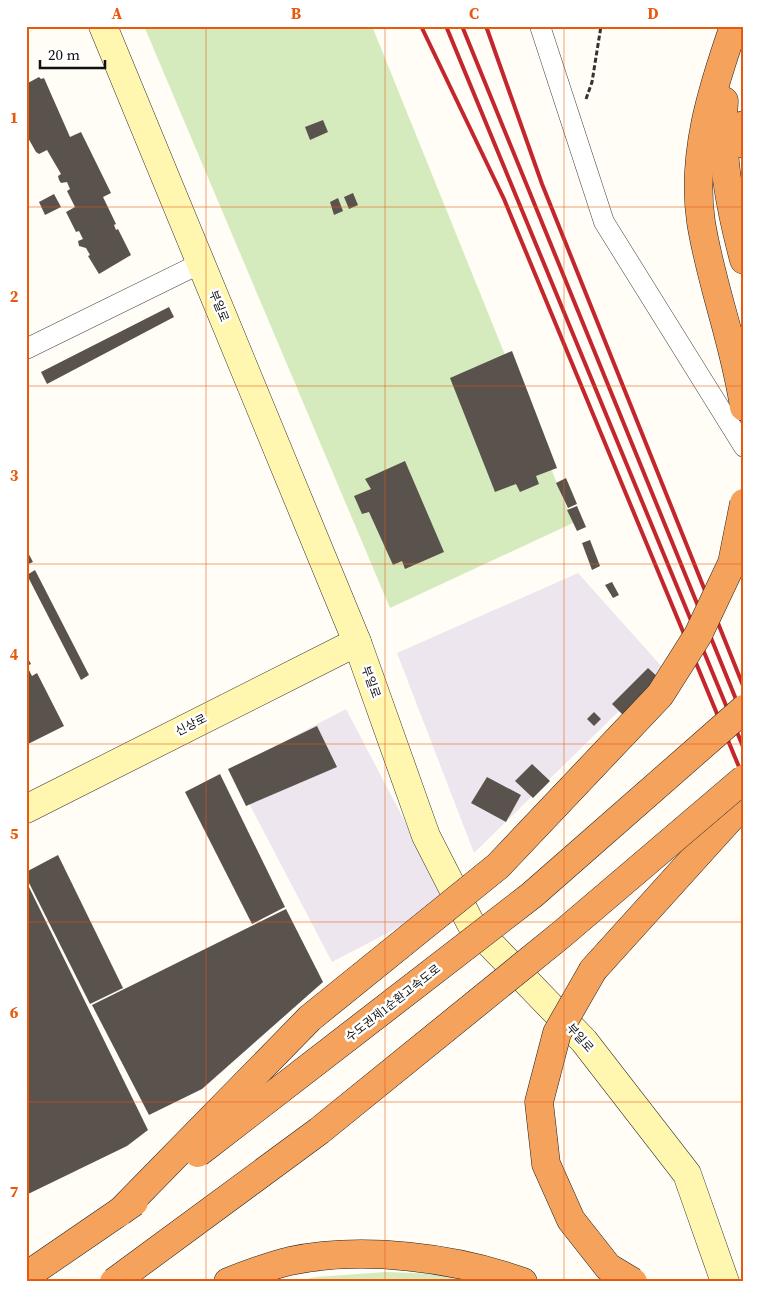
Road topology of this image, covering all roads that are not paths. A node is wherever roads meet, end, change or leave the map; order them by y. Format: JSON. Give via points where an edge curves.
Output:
{"nodes":[{"id":1,"x":104,"y":26,"type":"edge"},
{"id":2,"x":540,"y":26,"type":"edge"},
{"id":3,"x":731,"y":36,"type":"edge"},
{"id":4,"x":744,"y":126,"type":"edge"},
{"id":5,"x":744,"y":144,"type":"edge"},
{"id":6,"x":744,"y":260,"type":"edge"},
{"id":7,"x":201,"y":263,"type":"junction"},
{"id":8,"x":26,"y":349,"type":"edge"},
{"id":9,"x":744,"y":407,"type":"edge"},
{"id":10,"x":744,"y":447,"type":"edge"},
{"id":11,"x":744,"y":502,"type":"edge"},
{"id":12,"x":357,"y":642,"type":"junction"},
{"id":13,"x":744,"y":710,"type":"edge"},
{"id":14,"x":744,"y":779,"type":"edge"},
{"id":15,"x":744,"y":803,"type":"edge"},
{"id":16,"x":26,"y":809,"type":"edge"},
{"id":17,"x":119,"y":1213,"type":"junction"},
{"id":18,"x":26,"y":1276,"type":"edge"},
{"id":19,"x":114,"y":1282,"type":"edge"},
{"id":20,"x":228,"y":1282,"type":"edge"},
{"id":21,"x":522,"y":1282,"type":"edge"},
{"id":22,"x":633,"y":1282,"type":"edge"},
{"id":23,"x":725,"y":1282,"type":"edge"}],
"edges":[{"from":1,"to":7,"type":"street","name":"부일로"},
{"from":2,"to":10,"type":"street","via":[[604,222]]},
{"from":3,"to":6,"type":"highway","via":[[722,133],[732,215]]},
{"from":3,"to":9,"type":"highway","via":[[706,114],[699,164],[701,221]]},
{"from":4,"to":5,"type":"highway"},
{"from":7,"to":8,"type":"street"},
{"from":7,"to":12,"type":"street","name":"부일로"},
{"from":11,"to":17,"type":"highway","bridge":true,"via":[[732,563],[698,635],[660,696],[498,866],[310,1018]]},
{"from":12,"to":16,"type":"street","name":"신상로"},
{"from":12,"to":23,"type":"street","name":"부일로","via":[[426,836],[471,924],[584,1041],[687,1174]]},
{"from":13,"to":17,"type":"highway","name":"수도권제1순환고속도로","bridge":true,"via":[[532,895]]},
{"from":14,"to":19,"type":"highway","bridge":true,"via":[[562,934],[319,1131]]},
{"from":15,"to":22,"type":"highway","bridge":true,"via":[[593,970],[557,1034],[540,1102],[546,1164],[571,1220],[608,1267]]},
{"from":17,"to":18,"type":"highway","name":"수도권제1순환고속도로","bridge":true},
{"from":20,"to":21,"type":"highway","via":[[289,1262],[345,1254],[439,1260],[498,1273]]}]}
